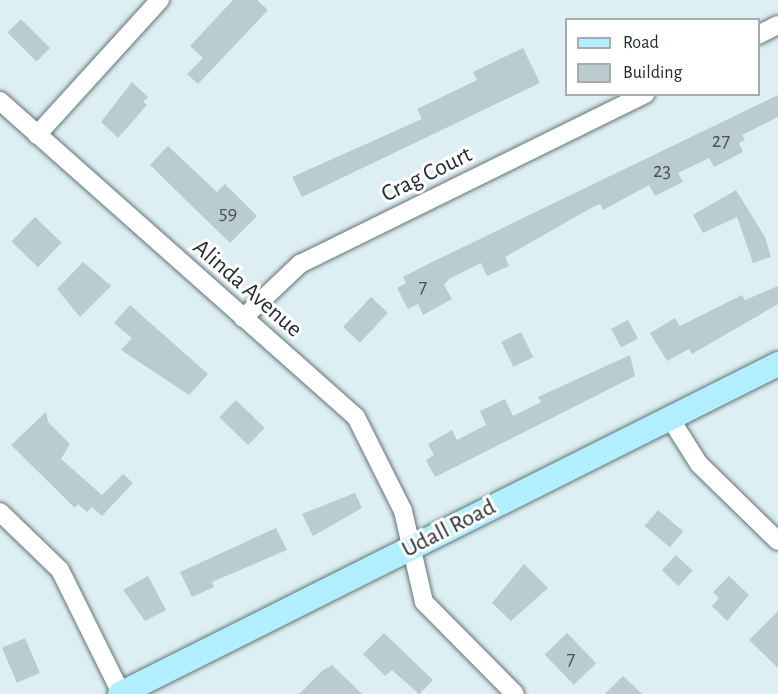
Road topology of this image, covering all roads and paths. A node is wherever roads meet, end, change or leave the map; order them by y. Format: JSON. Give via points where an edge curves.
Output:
{"nodes":[{"id":1,"x":160,"y":0,"type":"edge"},
{"id":2,"x":778,"y":25,"type":"edge"},
{"id":3,"x":760,"y":34,"type":"edge"},
{"id":4,"x":641,"y":96,"type":"edge"},
{"id":5,"x":0,"y":101,"type":"edge"},
{"id":6,"x":37,"y":135,"type":"junction"},
{"id":7,"x":243,"y":318,"type":"junction"},
{"id":8,"x":778,"y":363,"type":"edge"},
{"id":9,"x":670,"y":418,"type":"junction"},
{"id":10,"x":0,"y":512,"type":"edge"},
{"id":11,"x":778,"y":541,"type":"edge"},
{"id":12,"x":410,"y":549,"type":"junction"},
{"id":13,"x":120,"y":694,"type":"edge"},
{"id":14,"x":515,"y":694,"type":"edge"}],
"edges":[{"from":1,"to":6,"type":"street"},
{"from":2,"to":3,"type":"street"},
{"from":4,"to":7,"type":"street","name":"Crag Court","via":[[300,264]]},
{"from":5,"to":6,"type":"street","name":"Alinda Avenue"},
{"from":6,"to":7,"type":"street","name":"Alinda Avenue"},
{"from":7,"to":12,"type":"street","name":"Alinda Avenue","via":[[356,417],[403,511]]},
{"from":8,"to":9,"type":"main road","name":"Udall Road"},
{"from":9,"to":11,"type":"street","via":[[699,464]]},
{"from":9,"to":12,"type":"main road","name":"Udall Road"},
{"from":10,"to":13,"type":"street","via":[[60,570]]},
{"from":12,"to":13,"type":"main road","name":"Udall Road"},
{"from":12,"to":14,"type":"street","name":"Alinda Avenue","via":[[419,591],[431,611]]}]}
